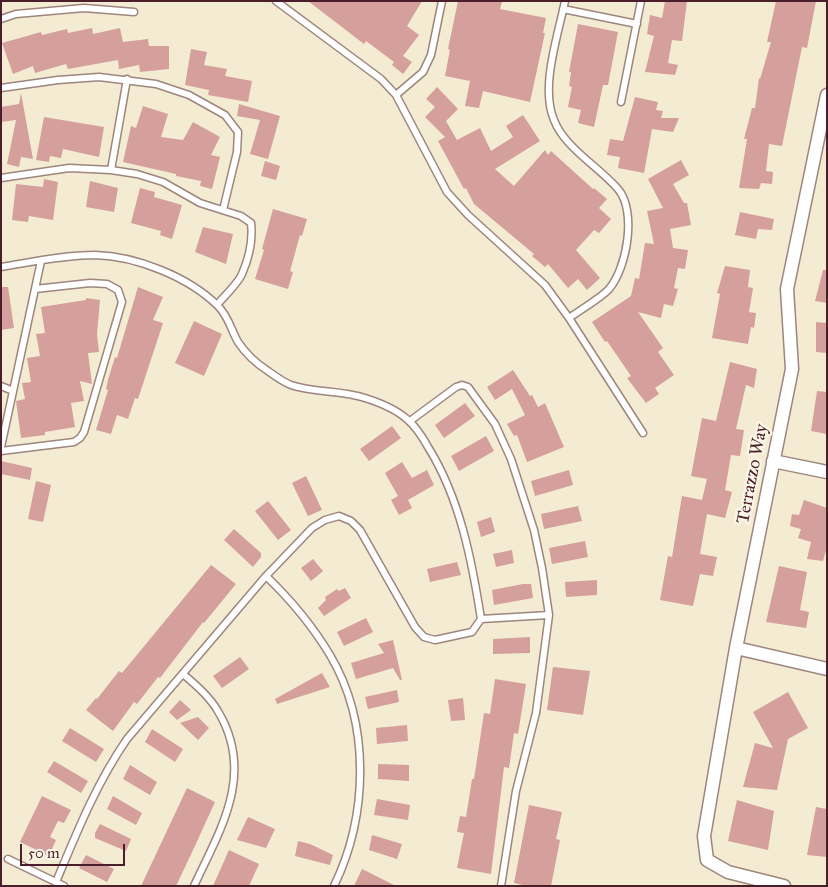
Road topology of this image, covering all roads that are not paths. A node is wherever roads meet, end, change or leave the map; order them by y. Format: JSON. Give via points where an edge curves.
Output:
{"nodes":[{"id":1,"x":276,"y":1,"type":"edge"},
{"id":2,"x":442,"y":1,"type":"edge"},
{"id":3,"x":565,"y":1,"type":"edge"},
{"id":4,"x":641,"y":1,"type":"edge"},
{"id":5,"x":563,"y":9,"type":"junction"},
{"id":6,"x":134,"y":12,"type":"dead end"},
{"id":7,"x":1,"y":19,"type":"edge"},
{"id":8,"x":637,"y":24,"type":"junction"},
{"id":9,"x":127,"y":79,"type":"junction"},
{"id":10,"x":1,"y":88,"type":"edge"},
{"id":11,"x":396,"y":95,"type":"junction"},
{"id":12,"x":827,"y":95,"type":"edge"},
{"id":13,"x":621,"y":102,"type":"dead end"},
{"id":14,"x":825,"y":111,"type":"edge"},
{"id":15,"x":111,"y":170,"type":"junction"},
{"id":16,"x":1,"y":178,"type":"edge"},
{"id":17,"x":223,"y":210,"type":"junction"},
{"id":18,"x":41,"y":261,"type":"junction"},
{"id":19,"x":1,"y":267,"type":"edge"},
{"id":20,"x":35,"y":289,"type":"junction"},
{"id":21,"x":217,"y":305,"type":"junction"},
{"id":22,"x":569,"y":318,"type":"junction"},
{"id":23,"x":1,"y":386,"type":"edge"},
{"id":24,"x":13,"y":391,"type":"junction"},
{"id":25,"x":410,"y":421,"type":"junction"},
{"id":26,"x":643,"y":432,"type":"dead end"},
{"id":27,"x":1,"y":447,"type":"edge"},
{"id":28,"x":1,"y":451,"type":"edge"},
{"id":29,"x":773,"y":460,"type":"junction"},
{"id":30,"x":827,"y":472,"type":"edge"},
{"id":31,"x":266,"y":576,"type":"junction"},
{"id":32,"x":549,"y":615,"type":"junction"},
{"id":33,"x":481,"y":620,"type":"junction"},
{"id":34,"x":736,"y":648,"type":"junction"},
{"id":35,"x":827,"y":669,"type":"edge"},
{"id":36,"x":184,"y":674,"type":"junction"},
{"id":37,"x":8,"y":859,"type":"dead end"},
{"id":38,"x":56,"y":882,"type":"junction"},
{"id":39,"x":64,"y":886,"type":"edge"},
{"id":40,"x":194,"y":886,"type":"edge"},
{"id":41,"x":334,"y":886,"type":"edge"},
{"id":42,"x":501,"y":886,"type":"edge"},
{"id":43,"x":784,"y":886,"type":"edge"}],
"edges":[{"from":1,"to":11,"type":"lane","via":[[381,79]]},
{"from":2,"to":11,"type":"lane","via":[[431,55],[423,72]]},
{"from":3,"to":5,"type":"lane"},
{"from":4,"to":8,"type":"lane"},
{"from":5,"to":8,"type":"lane"},
{"from":5,"to":22,"type":"lane","via":[[548,84],[554,122],[565,138],[620,191],[628,214],[628,239],[622,265],[609,289]]},
{"from":6,"to":7,"type":"lane","via":[[84,8],[16,14]]},
{"from":8,"to":13,"type":"lane"},
{"from":9,"to":10,"type":"lane","via":[[99,76]]},
{"from":9,"to":15,"type":"lane"},
{"from":9,"to":17,"type":"lane","via":[[189,95],[225,115],[238,132],[237,152]]},
{"from":11,"to":22,"type":"lane","via":[[447,192],[545,285]]},
{"from":12,"to":14,"type":"street","name":"Terrazzo Way"},
{"from":14,"to":29,"type":"street","name":"Terrazzo Way","via":[[787,289],[792,369]]},
{"from":15,"to":16,"type":"lane","via":[[69,168]]},
{"from":15,"to":17,"type":"lane","via":[[163,182],[200,203]]},
{"from":17,"to":21,"type":"lane","via":[[251,223],[252,236],[241,275]]},
{"from":18,"to":19,"type":"lane"},
{"from":18,"to":20,"type":"lane"},
{"from":18,"to":21,"type":"lane","via":[[96,256],[141,264],[186,282]]},
{"from":20,"to":24,"type":"lane"},
{"from":20,"to":28,"type":"lane","via":[[107,284],[118,290],[122,302],[80,438],[74,442]]},
{"from":21,"to":25,"type":"lane","via":[[251,358],[279,378],[290,384],[363,397],[397,410]]},
{"from":22,"to":26,"type":"lane"},
{"from":23,"to":24,"type":"lane"},
{"from":24,"to":27,"type":"lane"},
{"from":25,"to":32,"type":"lane","via":[[462,385],[468,387],[496,424],[534,530]]},
{"from":25,"to":33,"type":"lane","via":[[438,462],[449,489],[466,547]]},
{"from":29,"to":30,"type":"street"},
{"from":29,"to":34,"type":"street","name":"Terrazzo Way"},
{"from":31,"to":33,"type":"lane","via":[[312,528],[340,516],[351,520],[360,530],[424,637],[434,640],[472,632]]},
{"from":31,"to":36,"type":"lane"},
{"from":31,"to":41,"type":"lane","via":[[292,601],[331,657],[345,687],[354,721],[360,759],[359,797],[352,838]]},
{"from":32,"to":33,"type":"lane"},
{"from":32,"to":42,"type":"lane","via":[[536,713],[516,791]]},
{"from":34,"to":35,"type":"street"},
{"from":34,"to":43,"type":"street","name":"Terrazzo Way","via":[[704,836],[707,860],[728,872]]},
{"from":36,"to":38,"type":"lane","via":[[109,764]]},
{"from":36,"to":40,"type":"lane","via":[[220,713],[235,763],[233,790],[226,816]]},
{"from":37,"to":38,"type":"lane"},
{"from":38,"to":39,"type":"lane"}]}
